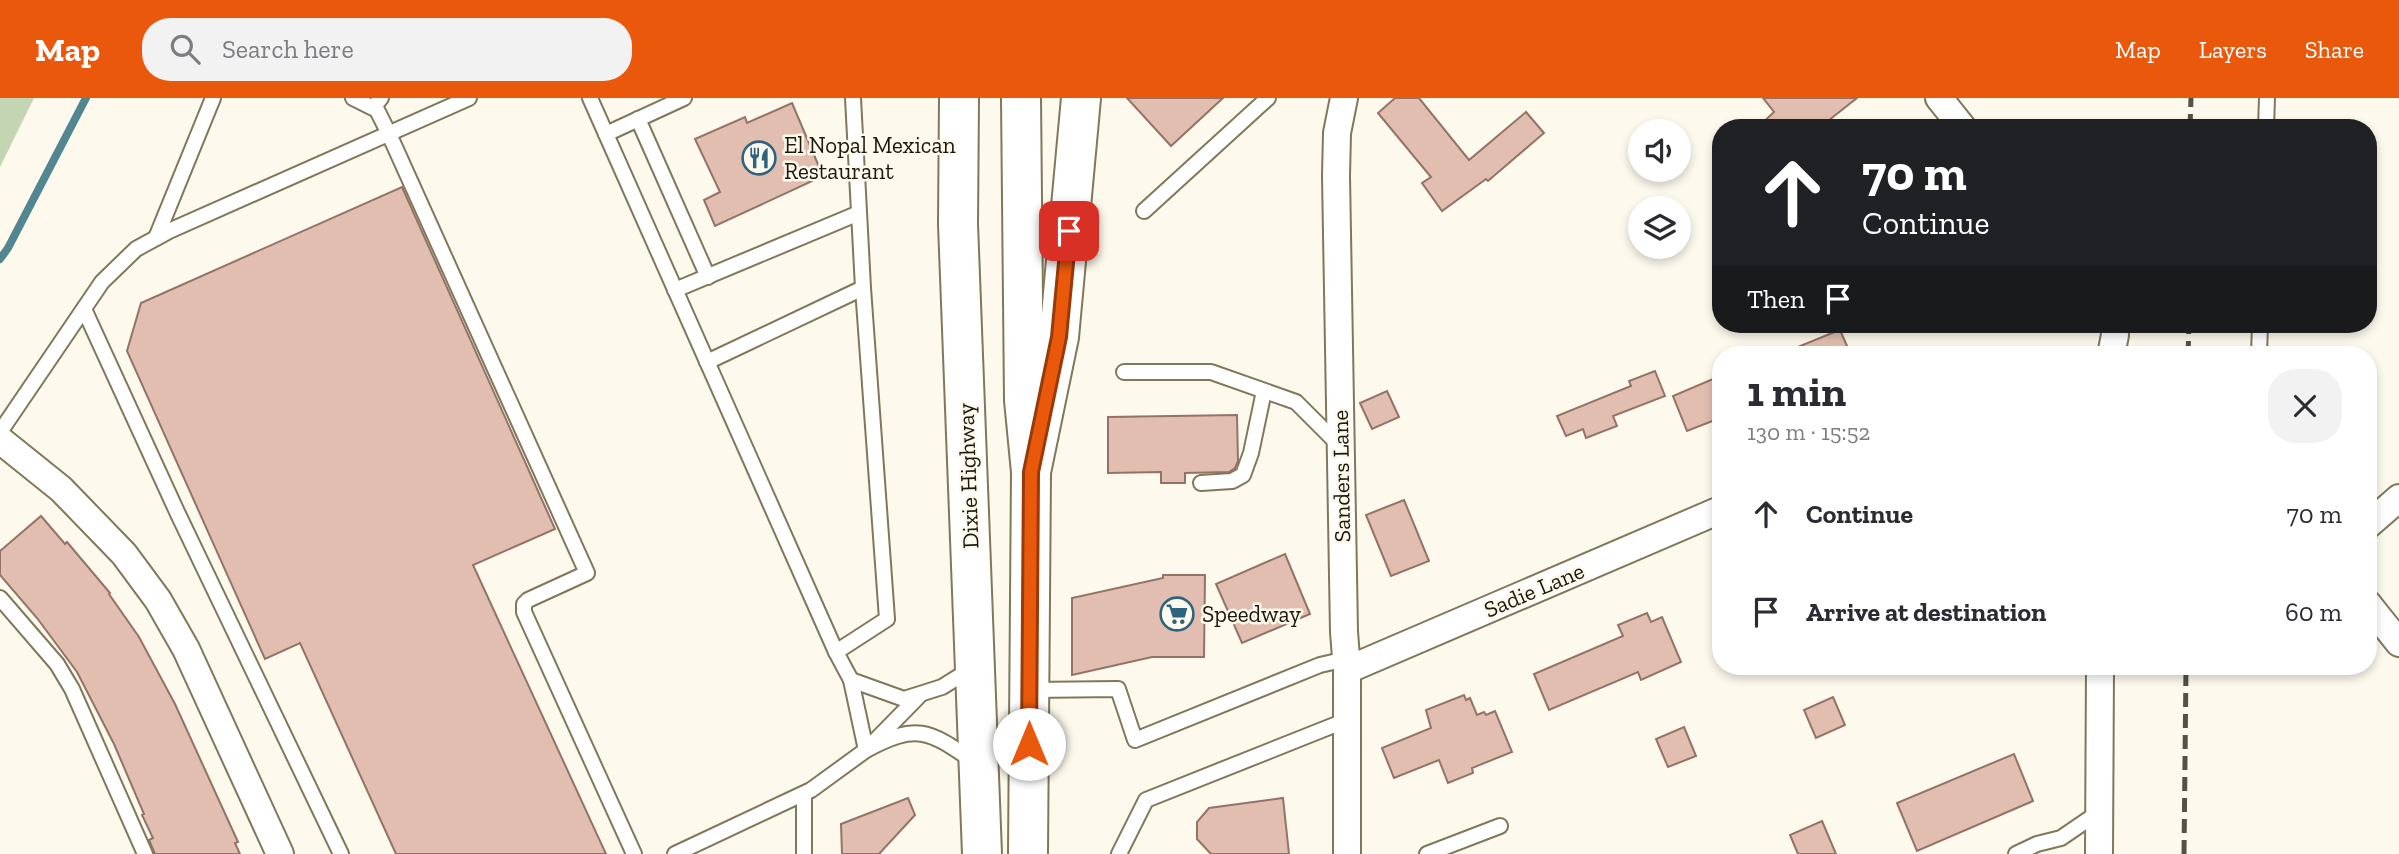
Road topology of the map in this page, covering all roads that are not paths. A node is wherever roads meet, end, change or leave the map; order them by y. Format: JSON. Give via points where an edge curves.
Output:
{"nodes":[{"id":1,"x":213,"y":98,"type":"edge"},
{"id":2,"x":353,"y":98,"type":"edge"},
{"id":3,"x":469,"y":98,"type":"edge"},
{"id":4,"x":590,"y":98,"type":"edge"},
{"id":5,"x":684,"y":98,"type":"edge"},
{"id":6,"x":853,"y":98,"type":"edge"},
{"id":7,"x":959,"y":98,"type":"edge"},
{"id":8,"x":1021,"y":98,"type":"edge"},
{"id":9,"x":1081,"y":98,"type":"edge"},
{"id":10,"x":1268,"y":98,"type":"edge"},
{"id":11,"x":1344,"y":98,"type":"edge"},
{"id":12,"x":1939,"y":98,"type":"edge"},
{"id":13,"x":2267,"y":98,"type":"edge"},
{"id":14,"x":378,"y":102,"type":"edge"},
{"id":15,"x":638,"y":119,"type":"junction"},
{"id":16,"x":1956,"y":119,"type":"edge"},
{"id":17,"x":2266,"y":119,"type":"edge"},
{"id":18,"x":389,"y":134,"type":"junction"},
{"id":19,"x":606,"y":134,"type":"junction"},
{"id":20,"x":1144,"y":211,"type":"dead end"},
{"id":21,"x":859,"y":214,"type":"junction"},
{"id":22,"x":156,"y":238,"type":"junction"},
{"id":23,"x":708,"y":276,"type":"junction"},
{"id":24,"x":863,"y":288,"type":"junction"},
{"id":25,"x":675,"y":290,"type":"junction"},
{"id":26,"x":84,"y":309,"type":"junction"},
{"id":27,"x":707,"y":362,"type":"junction"},
{"id":28,"x":1124,"y":372,"type":"dead end"},
{"id":29,"x":1264,"y":390,"type":"junction"},
{"id":30,"x":0,"y":432,"type":"edge"},
{"id":31,"x":0,"y":440,"type":"edge"},
{"id":32,"x":1341,"y":447,"type":"junction"},
{"id":33,"x":1031,"y":472,"type":"junction"},
{"id":34,"x":1200,"y":484,"type":"dead end"},
{"id":35,"x":2399,"y":498,"type":"edge"},
{"id":36,"x":1712,"y":513,"type":"edge"},
{"id":37,"x":2377,"y":517,"type":"edge"},
{"id":38,"x":0,"y":598,"type":"edge"},
{"id":39,"x":2377,"y":615,"type":"edge"},
{"id":40,"x":2399,"y":643,"type":"edge"},
{"id":41,"x":835,"y":652,"type":"junction"},
{"id":42,"x":1346,"y":664,"type":"junction"},
{"id":43,"x":975,"y":667,"type":"junction"},
{"id":44,"x":2101,"y":675,"type":"edge"},
{"id":45,"x":851,"y":680,"type":"junction"},
{"id":46,"x":1030,"y":691,"type":"junction"},
{"id":47,"x":920,"y":695,"type":"junction"},
{"id":48,"x":1347,"y":720,"type":"junction"},
{"id":49,"x":866,"y":750,"type":"junction"},
{"id":50,"x":979,"y":765,"type":"junction"},
{"id":51,"x":804,"y":794,"type":"junction"},
{"id":52,"x":2099,"y":812,"type":"junction"},
{"id":53,"x":1500,"y":826,"type":"dead end"},
{"id":54,"x":145,"y":854,"type":"edge"},
{"id":55,"x":280,"y":854,"type":"edge"},
{"id":56,"x":341,"y":854,"type":"edge"},
{"id":57,"x":634,"y":854,"type":"edge"},
{"id":58,"x":675,"y":854,"type":"edge"},
{"id":59,"x":804,"y":854,"type":"edge"},
{"id":60,"x":982,"y":854,"type":"edge"},
{"id":61,"x":1028,"y":854,"type":"edge"},
{"id":62,"x":1119,"y":854,"type":"edge"},
{"id":63,"x":1347,"y":854,"type":"edge"},
{"id":64,"x":1427,"y":854,"type":"edge"},
{"id":65,"x":2016,"y":854,"type":"edge"},
{"id":66,"x":2099,"y":854,"type":"edge"}],
"edges":[{"from":1,"to":22,"type":"lane"},
{"from":2,"to":14,"type":"lane","via":[[373,108]]},
{"from":3,"to":18,"type":"lane"},
{"from":4,"to":19,"type":"lane"},
{"from":5,"to":15,"type":"lane"},
{"from":6,"to":21,"type":"lane"},
{"from":7,"to":43,"type":"main road","name":"Dixie Highway","via":[[958,224]]},
{"from":8,"to":33,"type":"main road","via":[[1024,400]]},
{"from":9,"to":33,"type":"main road","via":[[1059,337]]},
{"from":10,"to":20,"type":"lane"},
{"from":11,"to":32,"type":"street","name":"Sanders Lane","via":[[1336,176]]},
{"from":12,"to":16,"type":"street"},
{"from":13,"to":17,"type":"lane"},
{"from":14,"to":18,"type":"lane"},
{"from":15,"to":19,"type":"lane"},
{"from":15,"to":23,"type":"lane"},
{"from":18,"to":22,"type":"lane"},
{"from":18,"to":57,"type":"lane","via":[[587,573],[528,600],[524,612]]},
{"from":19,"to":25,"type":"lane"},
{"from":21,"to":23,"type":"lane"},
{"from":21,"to":24,"type":"lane"},
{"from":22,"to":26,"type":"lane","via":[[136,249],[102,282]]},
{"from":23,"to":25,"type":"lane"},
{"from":24,"to":27,"type":"lane"},
{"from":24,"to":41,"type":"lane","via":[[887,619]]},
{"from":25,"to":27,"type":"lane"},
{"from":26,"to":30,"type":"lane"},
{"from":26,"to":56,"type":"lane"},
{"from":27,"to":41,"type":"lane"},
{"from":28,"to":29,"type":"lane","via":[[1211,372]]},
{"from":29,"to":32,"type":"lane","via":[[1296,402]]},
{"from":29,"to":34,"type":"lane","via":[[1243,475],[1232,481]]},
{"from":31,"to":55,"type":"street","via":[[61,489],[124,554],[158,600],[186,649]]},
{"from":32,"to":42,"type":"street","name":"Sanders Lane"},
{"from":33,"to":46,"type":"main road"},
{"from":35,"to":37,"type":"street"},
{"from":36,"to":42,"type":"street","name":"Sadie Lane"},
{"from":38,"to":54,"type":"lane","via":[[57,664],[72,689]]},
{"from":39,"to":40,"type":"street"},
{"from":41,"to":45,"type":"lane"},
{"from":42,"to":46,"type":"lane","via":[[1320,665],[1135,740],[1118,688]]},
{"from":42,"to":48,"type":"street","name":"Sanders Lane"},
{"from":43,"to":47,"type":"lane"},
{"from":43,"to":50,"type":"main road","name":"Dixie Highway"},
{"from":44,"to":52,"type":"street"},
{"from":45,"to":47,"type":"lane","via":[[904,699]]},
{"from":45,"to":49,"type":"lane"},
{"from":46,"to":61,"type":"main road"},
{"from":47,"to":49,"type":"lane"},
{"from":48,"to":62,"type":"lane","via":[[1146,800]]},
{"from":48,"to":63,"type":"street","name":"Sanders Lane"},
{"from":49,"to":50,"type":"lane","via":[[894,735],[915,733],[939,737]]},
{"from":49,"to":51,"type":"lane"},
{"from":50,"to":60,"type":"main road","name":"Dixie Highway"},
{"from":51,"to":58,"type":"lane"},
{"from":51,"to":59,"type":"lane"},
{"from":52,"to":65,"type":"lane","via":[[2061,838]]},
{"from":52,"to":66,"type":"street"},
{"from":53,"to":64,"type":"lane"}]}
